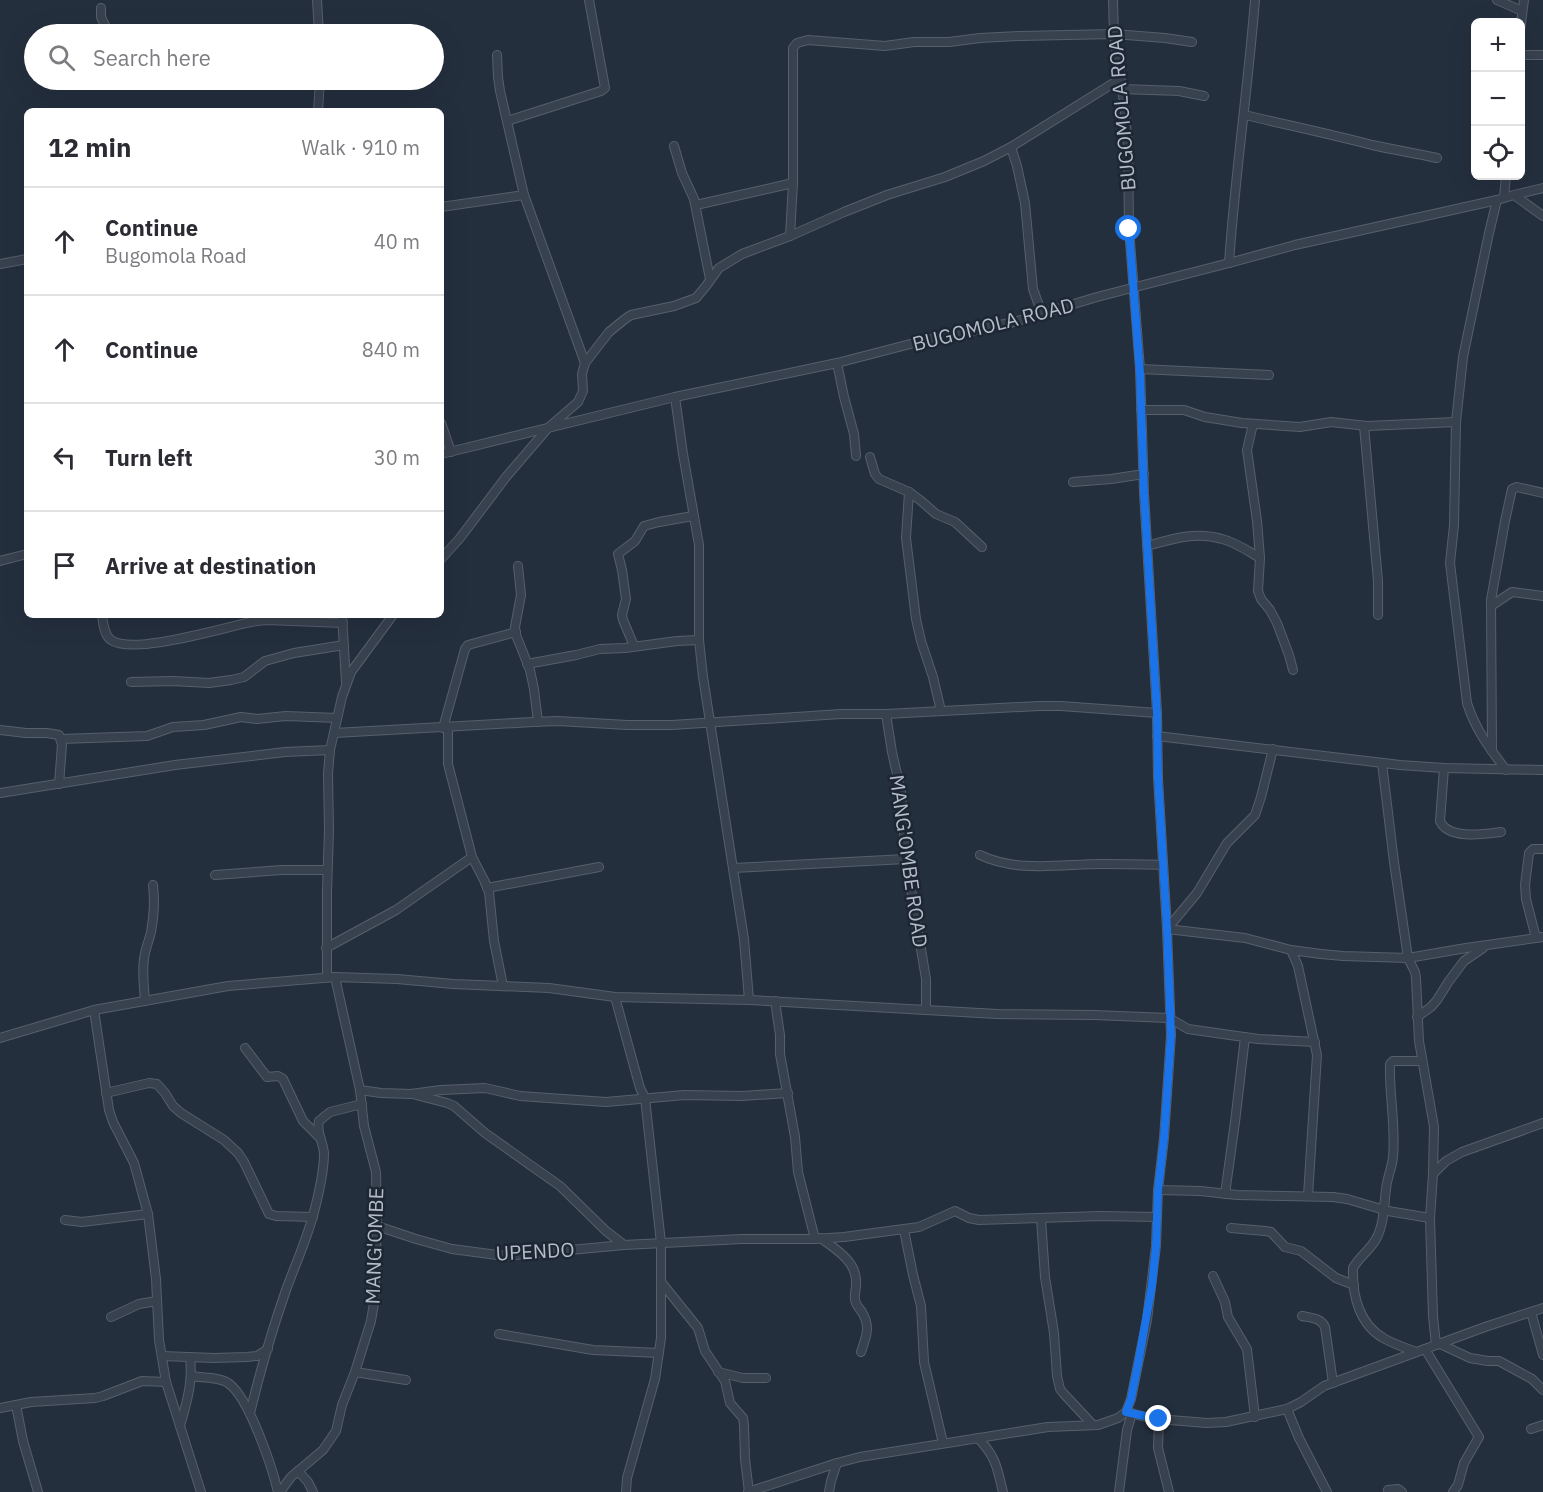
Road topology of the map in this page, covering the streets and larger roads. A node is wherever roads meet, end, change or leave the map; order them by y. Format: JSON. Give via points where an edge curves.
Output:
{"nodes":[{"id":1,"x":317,"y":0,"type":"edge"},
{"id":2,"x":590,"y":0,"type":"edge"},
{"id":3,"x":1113,"y":0,"type":"edge"},
{"id":4,"x":1255,"y":0,"type":"edge"},
{"id":5,"x":1497,"y":0,"type":"edge"},
{"id":6,"x":1524,"y":0,"type":"edge"},
{"id":7,"x":101,"y":8,"type":"dead end"},
{"id":8,"x":1522,"y":11,"type":"junction"},
{"id":9,"x":1522,"y":18,"type":"edge"},
{"id":10,"x":104,"y":24,"type":"edge"},
{"id":11,"x":318,"y":24,"type":"edge"},
{"id":12,"x":1114,"y":34,"type":"junction"},
{"id":13,"x":1192,"y":42,"type":"dead end"},
{"id":14,"x":497,"y":55,"type":"dead end"},
{"id":15,"x":1525,"y":55,"type":"edge"},
{"id":16,"x":1543,"y":55,"type":"edge"},
{"id":17,"x":1120,"y":79,"type":"junction"},
{"id":18,"x":1122,"y":89,"type":"junction"},
{"id":19,"x":319,"y":90,"type":"edge"},
{"id":20,"x":1204,"y":96,"type":"dead end"},
{"id":21,"x":318,"y":108,"type":"edge"},
{"id":22,"x":1245,"y":115,"type":"junction"},
{"id":23,"x":507,"y":121,"type":"junction"},
{"id":24,"x":674,"y":146,"type":"dead end"},
{"id":25,"x":1011,"y":147,"type":"junction"},
{"id":26,"x":1437,"y":158,"type":"dead end"},
{"id":27,"x":1505,"y":180,"type":"edge"},
{"id":28,"x":793,"y":183,"type":"junction"},
{"id":29,"x":1543,"y":188,"type":"edge"},
{"id":30,"x":524,"y":195,"type":"junction"},
{"id":31,"x":1514,"y":195,"type":"junction"},
{"id":32,"x":1501,"y":199,"type":"junction"},
{"id":33,"x":696,"y":206,"type":"junction"},
{"id":34,"x":444,"y":207,"type":"edge"},
{"id":35,"x":1543,"y":216,"type":"edge"},
{"id":36,"x":790,"y":236,"type":"junction"},
{"id":37,"x":24,"y":260,"type":"edge"},
{"id":38,"x":0,"y":264,"type":"edge"},
{"id":39,"x":1229,"y":264,"type":"junction"},
{"id":40,"x":710,"y":279,"type":"junction"},
{"id":41,"x":1132,"y":288,"type":"junction"},
{"id":42,"x":1042,"y":314,"type":"junction"},
{"id":43,"x":585,"y":363,"type":"junction"},
{"id":44,"x":837,"y":363,"type":"junction"},
{"id":45,"x":1140,"y":369,"type":"junction"},
{"id":46,"x":1269,"y":375,"type":"dead end"},
{"id":47,"x":675,"y":397,"type":"junction"},
{"id":48,"x":1141,"y":410,"type":"junction"},
{"id":49,"x":1456,"y":422,"type":"junction"},
{"id":50,"x":1253,"y":424,"type":"junction"},
{"id":51,"x":1364,"y":426,"type":"junction"},
{"id":52,"x":548,"y":428,"type":"junction"},
{"id":53,"x":444,"y":432,"type":"edge"},
{"id":54,"x":451,"y":452,"type":"junction"},
{"id":55,"x":444,"y":453,"type":"edge"},
{"id":56,"x":856,"y":456,"type":"dead end"},
{"id":57,"x":870,"y":456,"type":"dead end"},
{"id":58,"x":1144,"y":474,"type":"junction"},
{"id":59,"x":1073,"y":482,"type":"dead end"},
{"id":60,"x":909,"y":492,"type":"junction"},
{"id":61,"x":1543,"y":493,"type":"edge"},
{"id":62,"x":693,"y":516,"type":"junction"},
{"id":63,"x":1147,"y":546,"type":"junction"},
{"id":64,"x":982,"y":547,"type":"dead end"},
{"id":65,"x":24,"y":555,"type":"edge"},
{"id":66,"x":444,"y":556,"type":"edge"},
{"id":67,"x":1260,"y":558,"type":"junction"},
{"id":68,"x":0,"y":561,"type":"edge"},
{"id":69,"x":518,"y":566,"type":"dead end"},
{"id":70,"x":1543,"y":596,"type":"edge"},
{"id":71,"x":1491,"y":606,"type":"junction"},
{"id":72,"x":1378,"y":615,"type":"dead end"},
{"id":73,"x":102,"y":618,"type":"edge"},
{"id":74,"x":391,"y":618,"type":"edge"},
{"id":75,"x":342,"y":619,"type":"edge"},
{"id":76,"x":516,"y":632,"type":"junction"},
{"id":77,"x":699,"y":640,"type":"junction"},
{"id":78,"x":344,"y":645,"type":"junction"},
{"id":79,"x":634,"y":646,"type":"junction"},
{"id":80,"x":527,"y":664,"type":"junction"},
{"id":81,"x":1293,"y":670,"type":"dead end"},
{"id":82,"x":131,"y":682,"type":"dead end"},
{"id":83,"x":346,"y":685,"type":"junction"},
{"id":84,"x":941,"y":711,"type":"junction"},
{"id":85,"x":1157,"y":713,"type":"junction"},
{"id":86,"x":886,"y":714,"type":"junction"},
{"id":87,"x":338,"y":718,"type":"junction"},
{"id":88,"x":538,"y":722,"type":"junction"},
{"id":89,"x":710,"y":722,"type":"junction"},
{"id":90,"x":446,"y":728,"type":"junction"},
{"id":91,"x":0,"y":730,"type":"edge"},
{"id":92,"x":334,"y":733,"type":"junction"},
{"id":93,"x":1157,"y":736,"type":"junction"},
{"id":94,"x":61,"y":739,"type":"junction"},
{"id":95,"x":1273,"y":749,"type":"junction"},
{"id":96,"x":330,"y":750,"type":"junction"},
{"id":97,"x":1492,"y":753,"type":"junction"},
{"id":98,"x":1382,"y":763,"type":"junction"},
{"id":99,"x":1444,"y":768,"type":"junction"},
{"id":100,"x":1506,"y":770,"type":"junction"},
{"id":101,"x":1543,"y":771,"type":"edge"},
{"id":102,"x":59,"y":783,"type":"junction"},
{"id":103,"x":0,"y":793,"type":"edge"},
{"id":104,"x":1501,"y":832,"type":"dead end"},
{"id":105,"x":1543,"y":849,"type":"edge"},
{"id":106,"x":980,"y":855,"type":"dead end"},
{"id":107,"x":472,"y":858,"type":"junction"},
{"id":108,"x":906,"y":859,"type":"junction"},
{"id":109,"x":1163,"y":865,"type":"junction"},
{"id":110,"x":599,"y":867,"type":"dead end"},
{"id":111,"x":733,"y":868,"type":"junction"},
{"id":112,"x":327,"y":870,"type":"junction"},
{"id":113,"x":215,"y":875,"type":"dead end"},
{"id":114,"x":153,"y":885,"type":"dead end"},
{"id":115,"x":487,"y":888,"type":"junction"},
{"id":116,"x":1167,"y":928,"type":"junction"},
{"id":117,"x":1540,"y":938,"type":"edge"},
{"id":118,"x":1487,"y":945,"type":"junction"},
{"id":119,"x":326,"y":948,"type":"junction"},
{"id":120,"x":1291,"y":950,"type":"junction"},
{"id":121,"x":1408,"y":958,"type":"junction"},
{"id":122,"x":331,"y":977,"type":"junction"},
{"id":123,"x":503,"y":986,"type":"junction"},
{"id":124,"x":615,"y":996,"type":"junction"},
{"id":125,"x":749,"y":1000,"type":"junction"},
{"id":126,"x":145,"y":1001,"type":"junction"},
{"id":127,"x":775,"y":1001,"type":"junction"},
{"id":128,"x":926,"y":1009,"type":"junction"},
{"id":129,"x":94,"y":1010,"type":"junction"},
{"id":130,"x":1417,"y":1017,"type":"junction"},
{"id":131,"x":1169,"y":1018,"type":"junction"},
{"id":132,"x":1245,"y":1037,"type":"junction"},
{"id":133,"x":0,"y":1038,"type":"edge"},
{"id":134,"x":1316,"y":1042,"type":"junction"},
{"id":135,"x":244,"y":1048,"type":"dead end"},
{"id":136,"x":1422,"y":1061,"type":"junction"},
{"id":137,"x":360,"y":1090,"type":"junction"},
{"id":138,"x":106,"y":1093,"type":"junction"},
{"id":139,"x":788,"y":1093,"type":"junction"},
{"id":140,"x":411,"y":1094,"type":"junction"},
{"id":141,"x":645,"y":1098,"type":"junction"},
{"id":142,"x":362,"y":1104,"type":"junction"},
{"id":143,"x":1543,"y":1123,"type":"edge"},
{"id":144,"x":322,"y":1140,"type":"junction"},
{"id":145,"x":1433,"y":1174,"type":"junction"},
{"id":146,"x":1158,"y":1190,"type":"junction"},
{"id":147,"x":1225,"y":1194,"type":"junction"},
{"id":148,"x":1308,"y":1196,"type":"junction"},
{"id":149,"x":1383,"y":1210,"type":"junction"},
{"id":150,"x":148,"y":1214,"type":"junction"},
{"id":151,"x":313,"y":1217,"type":"junction"},
{"id":152,"x":1157,"y":1217,"type":"junction"},
{"id":153,"x":1041,"y":1218,"type":"junction"},
{"id":154,"x":1430,"y":1218,"type":"junction"},
{"id":155,"x":65,"y":1220,"type":"dead end"},
{"id":156,"x":377,"y":1226,"type":"junction"},
{"id":157,"x":1231,"y":1228,"type":"dead end"},
{"id":158,"x":904,"y":1230,"type":"junction"},
{"id":159,"x":818,"y":1239,"type":"junction"},
{"id":160,"x":661,"y":1243,"type":"junction"},
{"id":161,"x":624,"y":1245,"type":"junction"},
{"id":162,"x":1213,"y":1276,"type":"dead end"},
{"id":163,"x":661,"y":1281,"type":"junction"},
{"id":164,"x":1354,"y":1285,"type":"junction"},
{"id":165,"x":157,"y":1301,"type":"junction"},
{"id":166,"x":1543,"y":1308,"type":"edge"},
{"id":167,"x":1531,"y":1312,"type":"junction"},
{"id":168,"x":1302,"y":1316,"type":"dead end"},
{"id":169,"x":111,"y":1317,"type":"dead end"},
{"id":170,"x":499,"y":1334,"type":"dead end"},
{"id":171,"x":1438,"y":1345,"type":"junction"},
{"id":172,"x":268,"y":1349,"type":"junction"},
{"id":173,"x":1420,"y":1351,"type":"junction"},
{"id":174,"x":861,"y":1352,"type":"dead end"},
{"id":175,"x":659,"y":1353,"type":"junction"},
{"id":176,"x":1543,"y":1355,"type":"edge"},
{"id":177,"x":162,"y":1356,"type":"junction"},
{"id":178,"x":190,"y":1357,"type":"junction"},
{"id":179,"x":355,"y":1372,"type":"junction"},
{"id":180,"x":718,"y":1372,"type":"junction"},
{"id":181,"x":191,"y":1376,"type":"junction"},
{"id":182,"x":766,"y":1378,"type":"dead end"},
{"id":183,"x":406,"y":1380,"type":"dead end"},
{"id":184,"x":166,"y":1382,"type":"junction"},
{"id":185,"x":1333,"y":1383,"type":"junction"},
{"id":186,"x":1543,"y":1390,"type":"edge"},
{"id":187,"x":16,"y":1405,"type":"junction"},
{"id":188,"x":0,"y":1408,"type":"edge"},
{"id":189,"x":1287,"y":1409,"type":"junction"},
{"id":190,"x":250,"y":1413,"type":"junction"},
{"id":191,"x":1129,"y":1413,"type":"junction"},
{"id":192,"x":1255,"y":1417,"type":"junction"},
{"id":193,"x":1159,"y":1419,"type":"junction"},
{"id":194,"x":1093,"y":1425,"type":"junction"},
{"id":195,"x":1543,"y":1425,"type":"edge"},
{"id":196,"x":180,"y":1426,"type":"junction"},
{"id":197,"x":1531,"y":1429,"type":"dead end"},
{"id":198,"x":978,"y":1438,"type":"junction"},
{"id":199,"x":943,"y":1443,"type":"junction"},
{"id":200,"x":837,"y":1463,"type":"junction"},
{"id":201,"x":298,"y":1471,"type":"junction"},
{"id":202,"x":1388,"y":1490,"type":"dead end"},
{"id":203,"x":38,"y":1492,"type":"edge"},
{"id":204,"x":201,"y":1492,"type":"edge"},
{"id":205,"x":279,"y":1492,"type":"edge"},
{"id":206,"x":313,"y":1492,"type":"edge"},
{"id":207,"x":626,"y":1492,"type":"edge"},
{"id":208,"x":748,"y":1492,"type":"edge"},
{"id":209,"x":829,"y":1492,"type":"edge"},
{"id":210,"x":1003,"y":1492,"type":"edge"},
{"id":211,"x":1119,"y":1492,"type":"edge"},
{"id":212,"x":1169,"y":1492,"type":"edge"},
{"id":213,"x":1327,"y":1492,"type":"edge"},
{"id":214,"x":1402,"y":1492,"type":"edge"},
{"id":215,"x":1453,"y":1492,"type":"edge"}],
"edges":[{"from":1,"to":11,"type":"street"},
{"from":2,"to":23,"type":"street","via":[[605,88]]},
{"from":3,"to":12,"type":"street","name":"BUGOMOLA ROAD"},
{"from":4,"to":22,"type":"street"},
{"from":5,"to":8,"type":"street"},
{"from":6,"to":8,"type":"street"},
{"from":7,"to":10,"type":"street"},
{"from":8,"to":9,"type":"street"},
{"from":12,"to":13,"type":"street"},
{"from":12,"to":17,"type":"street","name":"BUGOMOLA ROAD"},
{"from":12,"to":28,"type":"street","via":[[1010,36],[885,46],[808,40],[796,43]]},
{"from":14,"to":23,"type":"street"},
{"from":15,"to":16,"type":"street"},
{"from":17,"to":18,"type":"street","name":"BUGOMOLA ROAD"},
{"from":17,"to":25,"type":"street"},
{"from":18,"to":20,"type":"street"},
{"from":18,"to":41,"type":"street","name":"BUGOMOLA ROAD","via":[[1128,145]]},
{"from":19,"to":21,"type":"street"},
{"from":22,"to":26,"type":"street"},
{"from":22,"to":39,"type":"street"},
{"from":23,"to":30,"type":"street"},
{"from":24,"to":33,"type":"street"},
{"from":25,"to":36,"type":"street","via":[[962,171],[887,195]]},
{"from":25,"to":42,"type":"street","via":[[1025,203],[1034,289]]},
{"from":27,"to":32,"type":"street"},
{"from":28,"to":33,"type":"street"},
{"from":28,"to":36,"type":"street"},
{"from":29,"to":31,"type":"street","name":"BUGOMOLA ROAD"},
{"from":30,"to":34,"type":"street"},
{"from":30,"to":43,"type":"street"},
{"from":31,"to":32,"type":"street","name":"BUGOMOLA ROAD"},
{"from":31,"to":35,"type":"street"},
{"from":32,"to":39,"type":"street","name":"BUGOMOLA ROAD","via":[[1295,245]]},
{"from":32,"to":49,"type":"street","via":[[1489,232],[1463,357]]},
{"from":33,"to":40,"type":"street"},
{"from":36,"to":40,"type":"street","via":[[735,257]]},
{"from":37,"to":38,"type":"street"},
{"from":39,"to":41,"type":"street","name":"BUGOMOLA ROAD"},
{"from":40,"to":43,"type":"street","via":[[692,299],[625,319],[609,332]]},
{"from":41,"to":42,"type":"street","name":"BUGOMOLA ROAD"},
{"from":41,"to":45,"type":"street","name":"BUGOMOLA ROAD"},
{"from":42,"to":44,"type":"street","name":"BUGOMOLA ROAD"},
{"from":43,"to":52,"type":"street","via":[[581,397]]},
{"from":44,"to":47,"type":"street","name":"BUGOMOLA ROAD"},
{"from":44,"to":56,"type":"street"},
{"from":45,"to":46,"type":"street"},
{"from":45,"to":48,"type":"street","name":"BUGOMOLA ROAD"},
{"from":47,"to":52,"type":"street","name":"BUGOMOLA ROAD"},
{"from":47,"to":62,"type":"street"},
{"from":48,"to":50,"type":"street","via":[[1184,410]]},
{"from":48,"to":58,"type":"street","name":"BUGOMOLA ROAD"},
{"from":49,"to":51,"type":"street"},
{"from":49,"to":97,"type":"street","via":[[1451,573],[1467,703]]},
{"from":50,"to":51,"type":"street","via":[[1300,427],[1331,422]]},
{"from":50,"to":67,"type":"street","via":[[1248,455]]},
{"from":51,"to":72,"type":"street"},
{"from":52,"to":54,"type":"street","name":"BUGOMOLA ROAD"},
{"from":52,"to":66,"type":"street"},
{"from":53,"to":54,"type":"street"},
{"from":54,"to":55,"type":"street","name":"BUGOMOLA ROAD"},
{"from":57,"to":60,"type":"street","via":[[879,479]]},
{"from":58,"to":59,"type":"street"},
{"from":58,"to":63,"type":"street","name":"BUGOMOLA ROAD"},
{"from":60,"to":64,"type":"street","via":[[933,512],[957,524]]},
{"from":60,"to":84,"type":"street","via":[[906,538],[914,603]]},
{"from":61,"to":71,"type":"street","via":[[1511,490]]},
{"from":62,"to":77,"type":"street","via":[[699,545]]},
{"from":62,"to":79,"type":"street","via":[[644,526],[618,554],[626,599],[623,620]]},
{"from":63,"to":67,"type":"street","via":[[1183,536],[1212,537]]},
{"from":63,"to":85,"type":"street","name":"BUGOMOLA ROAD"},
{"from":65,"to":68,"type":"street"},
{"from":67,"to":81,"type":"street","via":[[1259,596],[1277,623]]},
{"from":69,"to":76,"type":"street"},
{"from":70,"to":71,"type":"street","via":[[1512,592]]},
{"from":71,"to":97,"type":"street"},
{"from":73,"to":75,"type":"street","via":[[109,639],[131,645],[190,638],[256,621]]},
{"from":74,"to":83,"type":"street","via":[[358,661]]},
{"from":75,"to":78,"type":"street"},
{"from":76,"to":80,"type":"street"},
{"from":76,"to":90,"type":"street","via":[[465,649]]},
{"from":77,"to":79,"type":"street"},
{"from":77,"to":89,"type":"street"},
{"from":78,"to":82,"type":"street","via":[[265,661],[244,677],[231,680]]},
{"from":78,"to":83,"type":"street"},
{"from":79,"to":80,"type":"street"},
{"from":80,"to":88,"type":"street"},
{"from":83,"to":87,"type":"street","name":"MANG'OMBE"},
{"from":84,"to":85,"type":"street","via":[[1061,706]]},
{"from":84,"to":86,"type":"street"},
{"from":85,"to":93,"type":"street","name":"BUGOMOLA ROAD"},
{"from":86,"to":89,"type":"street"},
{"from":86,"to":108,"type":"street","name":"MANG'OMBE ROAD","via":[[901,792]]},
{"from":87,"to":92,"type":"street","name":"MANG'OMBE"},
{"from":87,"to":94,"type":"street","via":[[241,717],[173,727],[147,736]]},
{"from":88,"to":89,"type":"street"},
{"from":88,"to":90,"type":"street"},
{"from":89,"to":111,"type":"street"},
{"from":90,"to":92,"type":"street"},
{"from":90,"to":107,"type":"street","via":[[448,764]]},
{"from":91,"to":94,"type":"street","via":[[57,734]]},
{"from":92,"to":96,"type":"street","name":"MANG'OMBE"},
{"from":93,"to":95,"type":"street"},
{"from":93,"to":109,"type":"street","name":"BUGOMOLA ROAD"},
{"from":94,"to":102,"type":"street"},
{"from":95,"to":98,"type":"street"},
{"from":95,"to":116,"type":"street","via":[[1255,815],[1227,843],[1197,893]]},
{"from":96,"to":102,"type":"street","via":[[230,758]]},
{"from":96,"to":112,"type":"street","name":"MANG'OMBE"},
{"from":97,"to":100,"type":"street"},
{"from":98,"to":99,"type":"street"},
{"from":98,"to":121,"type":"street"},
{"from":99,"to":100,"type":"street"},
{"from":99,"to":104,"type":"street","via":[[1442,826],[1468,834]]},
{"from":100,"to":101,"type":"street"},
{"from":102,"to":103,"type":"street"},
{"from":105,"to":117,"type":"street","via":[[1529,853],[1525,885]]},
{"from":106,"to":109,"type":"street","via":[[1019,866]]},
{"from":107,"to":115,"type":"street"},
{"from":107,"to":119,"type":"street","via":[[396,910]]},
{"from":108,"to":111,"type":"street"},
{"from":108,"to":128,"type":"street","name":"MANG'OMBE ROAD","via":[[926,979]]},
{"from":109,"to":116,"type":"street","name":"BUGOMOLA ROAD"},
{"from":110,"to":115,"type":"street"},
{"from":111,"to":125,"type":"street"},
{"from":112,"to":113,"type":"street"},
{"from":112,"to":119,"type":"street","name":"MANG'OMBE"},
{"from":114,"to":126,"type":"street","via":[[154,915],[143,966]]},
{"from":115,"to":123,"type":"street"},
{"from":116,"to":120,"type":"street","via":[[1245,938]]},
{"from":116,"to":131,"type":"street","name":"BUGOMOLA ROAD"},
{"from":117,"to":118,"type":"street"},
{"from":118,"to":121,"type":"street"},
{"from":118,"to":130,"type":"street","via":[[1464,961],[1437,1000]]},
{"from":119,"to":122,"type":"street","name":"MANG'OMBE"},
{"from":120,"to":121,"type":"street"},
{"from":120,"to":134,"type":"street"},
{"from":121,"to":130,"type":"street","via":[[1416,978]]},
{"from":122,"to":123,"type":"street"},
{"from":122,"to":126,"type":"street","via":[[228,986]]},
{"from":122,"to":137,"type":"street","name":"MANG'OMBE"},
{"from":123,"to":124,"type":"street"},
{"from":124,"to":125,"type":"street"},
{"from":124,"to":141,"type":"street"},
{"from":125,"to":127,"type":"street"},
{"from":126,"to":129,"type":"street"},
{"from":127,"to":128,"type":"street"},
{"from":127,"to":139,"type":"street"},
{"from":128,"to":131,"type":"street"},
{"from":129,"to":133,"type":"street"},
{"from":129,"to":138,"type":"street"},
{"from":130,"to":136,"type":"street"},
{"from":131,"to":132,"type":"street","via":[[1188,1029]]},
{"from":131,"to":146,"type":"street","name":"BUGOMOLA ROAD","via":[[1171,1035]]},
{"from":132,"to":134,"type":"street"},
{"from":132,"to":147,"type":"street"},
{"from":134,"to":148,"type":"street"},
{"from":135,"to":144,"type":"street","via":[[267,1077],[283,1079],[303,1121]]},
{"from":136,"to":145,"type":"street","via":[[1434,1126]]},
{"from":136,"to":149,"type":"street","via":[[1398,1060],[1390,1064],[1393,1157]]},
{"from":137,"to":140,"type":"street"},
{"from":137,"to":142,"type":"street","name":"MANG'OMBE"},
{"from":138,"to":150,"type":"street","via":[[113,1122],[134,1163]]},
{"from":138,"to":151,"type":"street","via":[[157,1084],[181,1113],[238,1153],[270,1214]]},
{"from":139,"to":141,"type":"street"},
{"from":139,"to":159,"type":"street","via":[[800,1182]]},
{"from":140,"to":141,"type":"street","via":[[479,1088],[568,1100],[614,1102]]},
{"from":140,"to":161,"type":"street","via":[[454,1106],[560,1186]]},
{"from":141,"to":160,"type":"street"},
{"from":142,"to":144,"type":"street","via":[[319,1120]]},
{"from":142,"to":156,"type":"street","name":"MANG'OMBE","via":[[376,1172]]},
{"from":143,"to":145,"type":"street","via":[[1462,1152]]},
{"from":144,"to":151,"type":"street","via":[[324,1157]]},
{"from":145,"to":154,"type":"street"},
{"from":146,"to":147,"type":"street"},
{"from":146,"to":152,"type":"street","name":"BUGOMOLA ROAD"},
{"from":147,"to":148,"type":"street"},
{"from":148,"to":149,"type":"street","via":[[1347,1199]]},
{"from":149,"to":154,"type":"street"},
{"from":149,"to":164,"type":"street","via":[[1375,1240],[1353,1268]]},
{"from":150,"to":155,"type":"street","via":[[82,1222]]},
{"from":150,"to":165,"type":"street"},
{"from":151,"to":172,"type":"street"},
{"from":152,"to":153,"type":"street","name":"UPENDO"},
{"from":152,"to":191,"type":"street","name":"BUGOMOLA ROAD","via":[[1147,1320]]},
{"from":153,"to":158,"type":"street","name":"UPENDO","via":[[979,1221],[955,1211],[924,1226]]},
{"from":153,"to":194,"type":"street","via":[[1057,1376],[1062,1391]]},
{"from":154,"to":171,"type":"street","via":[[1433,1316]]},
{"from":156,"to":161,"type":"street","name":"UPENDO","via":[[452,1249],[505,1256]]},
{"from":156,"to":179,"type":"street","name":"MANG'OMBE","via":[[374,1303]]},
{"from":157,"to":164,"type":"street","via":[[1271,1233],[1285,1247],[1301,1251],[1336,1278]]},
{"from":158,"to":159,"type":"street","name":"UPENDO"},
{"from":158,"to":199,"type":"street","via":[[921,1306],[924,1362]]},
{"from":159,"to":160,"type":"street","name":"UPENDO"},
{"from":159,"to":174,"type":"street","via":[[839,1251],[856,1275],[855,1300],[868,1327]]},
{"from":160,"to":161,"type":"street","name":"UPENDO"},
{"from":160,"to":163,"type":"street"},
{"from":162,"to":192,"type":"street","via":[[1228,1317],[1247,1350]]},
{"from":163,"to":175,"type":"street"},
{"from":163,"to":180,"type":"street","via":[[698,1328]]},
{"from":164,"to":173,"type":"street","via":[[1358,1307],[1368,1327],[1384,1339]]},
{"from":165,"to":169,"type":"street","via":[[139,1304]]},
{"from":165,"to":177,"type":"street"},
{"from":166,"to":167,"type":"street"},
{"from":167,"to":171,"type":"street"},
{"from":167,"to":176,"type":"street"},
{"from":168,"to":185,"type":"street","via":[[1323,1322]]},
{"from":170,"to":175,"type":"street","via":[[593,1350]]},
{"from":171,"to":173,"type":"street"},
{"from":171,"to":186,"type":"street","via":[[1470,1358],[1498,1361],[1532,1379]]},
{"from":172,"to":178,"type":"street","via":[[257,1356]]},
{"from":172,"to":190,"type":"street"},
{"from":173,"to":185,"type":"street"},
{"from":173,"to":215,"type":"street","via":[[1479,1437]]},
{"from":175,"to":207,"type":"street"},
{"from":177,"to":178,"type":"street"},
{"from":177,"to":184,"type":"street"},
{"from":178,"to":181,"type":"street"},
{"from":179,"to":183,"type":"street"},
{"from":179,"to":201,"type":"street","name":"MANG'OMBE","via":[[331,1440]]},
{"from":180,"to":182,"type":"street"},
{"from":180,"to":208,"type":"street","via":[[731,1405],[744,1421]]},
{"from":181,"to":190,"type":"street","via":[[226,1381]]},
{"from":181,"to":196,"type":"street"},
{"from":184,"to":187,"type":"street","via":[[142,1381],[95,1398]]},
{"from":184,"to":196,"type":"street"},
{"from":185,"to":189,"type":"street"},
{"from":187,"to":188,"type":"street"},
{"from":187,"to":203,"type":"street"},
{"from":189,"to":192,"type":"street"},
{"from":189,"to":213,"type":"street"},
{"from":190,"to":205,"type":"street"},
{"from":191,"to":193,"type":"street"},
{"from":191,"to":194,"type":"street"},
{"from":191,"to":211,"type":"street","name":"BUGOMOLA ROAD"},
{"from":192,"to":193,"type":"street","via":[[1207,1423]]},
{"from":193,"to":212,"type":"street","via":[[1158,1448]]},
{"from":194,"to":198,"type":"street","via":[[1048,1427]]},
{"from":195,"to":197,"type":"street"},
{"from":196,"to":204,"type":"street"},
{"from":198,"to":199,"type":"street"},
{"from":198,"to":210,"type":"street","via":[[995,1459]]},
{"from":199,"to":200,"type":"street"},
{"from":200,"to":208,"type":"street"},
{"from":200,"to":209,"type":"street"},
{"from":201,"to":205,"type":"street","name":"MANG'OMBE"},
{"from":201,"to":206,"type":"street"},
{"from":202,"to":214,"type":"street"}]}
